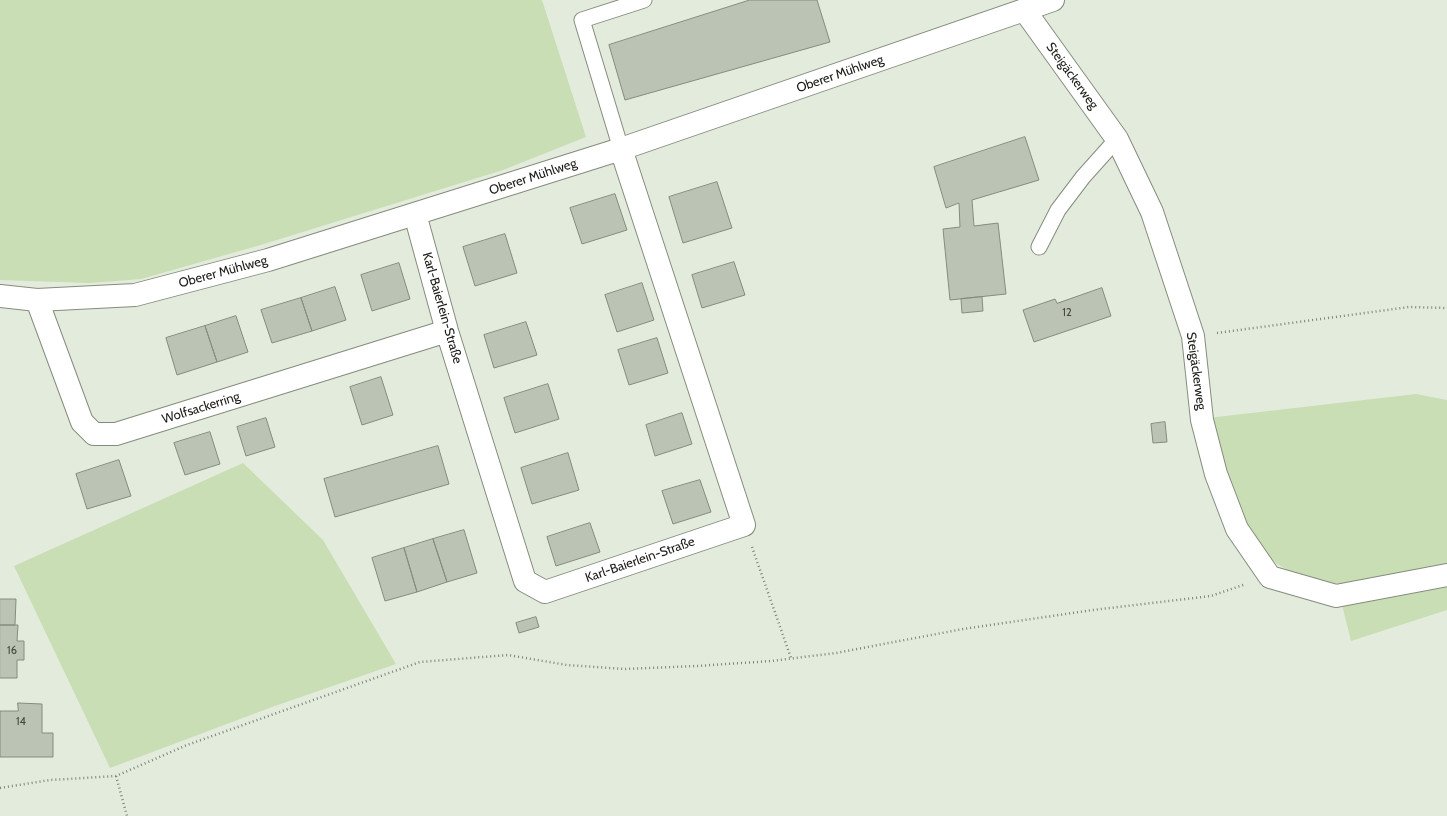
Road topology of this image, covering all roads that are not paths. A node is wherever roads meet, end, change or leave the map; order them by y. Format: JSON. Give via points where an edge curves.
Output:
{"nodes":[{"id":1,"x":644,"y":0,"type":"edge"},
{"id":2,"x":1054,"y":0,"type":"edge"},
{"id":3,"x":1018,"y":6,"type":"edge"},
{"id":4,"x":1117,"y":139,"type":"junction"},
{"id":5,"x":621,"y":149,"type":"junction"},
{"id":6,"x":415,"y":214,"type":"junction"},
{"id":7,"x":1039,"y":247,"type":"dead end"},
{"id":8,"x":0,"y":296,"type":"edge"},
{"id":9,"x":37,"y":300,"type":"junction"},
{"id":10,"x":447,"y":331,"type":"junction"},
{"id":11,"x":1447,"y":575,"type":"edge"}],
"edges":[{"from":1,"to":5,"type":"lane","via":[[582,20]]},
{"from":2,"to":3,"type":"street","name":"Oberer Mühlweg"},
{"from":3,"to":4,"type":"street","name":"Steigäckerweg"},
{"from":3,"to":5,"type":"street","name":"Oberer Mühlweg"},
{"from":4,"to":7,"type":"lane","via":[[1058,210]]},
{"from":4,"to":11,"type":"street","name":"Steigäckerweg","via":[[1152,212],[1193,336],[1202,420],[1216,474],[1237,529],[1270,577],[1336,596]]},
{"from":5,"to":6,"type":"street","name":"Oberer Mühlweg"},
{"from":5,"to":10,"type":"street","name":"Karl-Baierlein-Straße","via":[[744,525],[545,592],[525,581]]},
{"from":6,"to":9,"type":"street","name":"Oberer Mühlweg","via":[[268,260],[134,295]]},
{"from":6,"to":10,"type":"street","name":"Karl-Baierlein-Straße"},
{"from":8,"to":9,"type":"street","name":"Oberer Mühlweg"},
{"from":9,"to":10,"type":"street","name":"Wolfsackerring","via":[[82,422],[94,434],[116,434]]}]}
